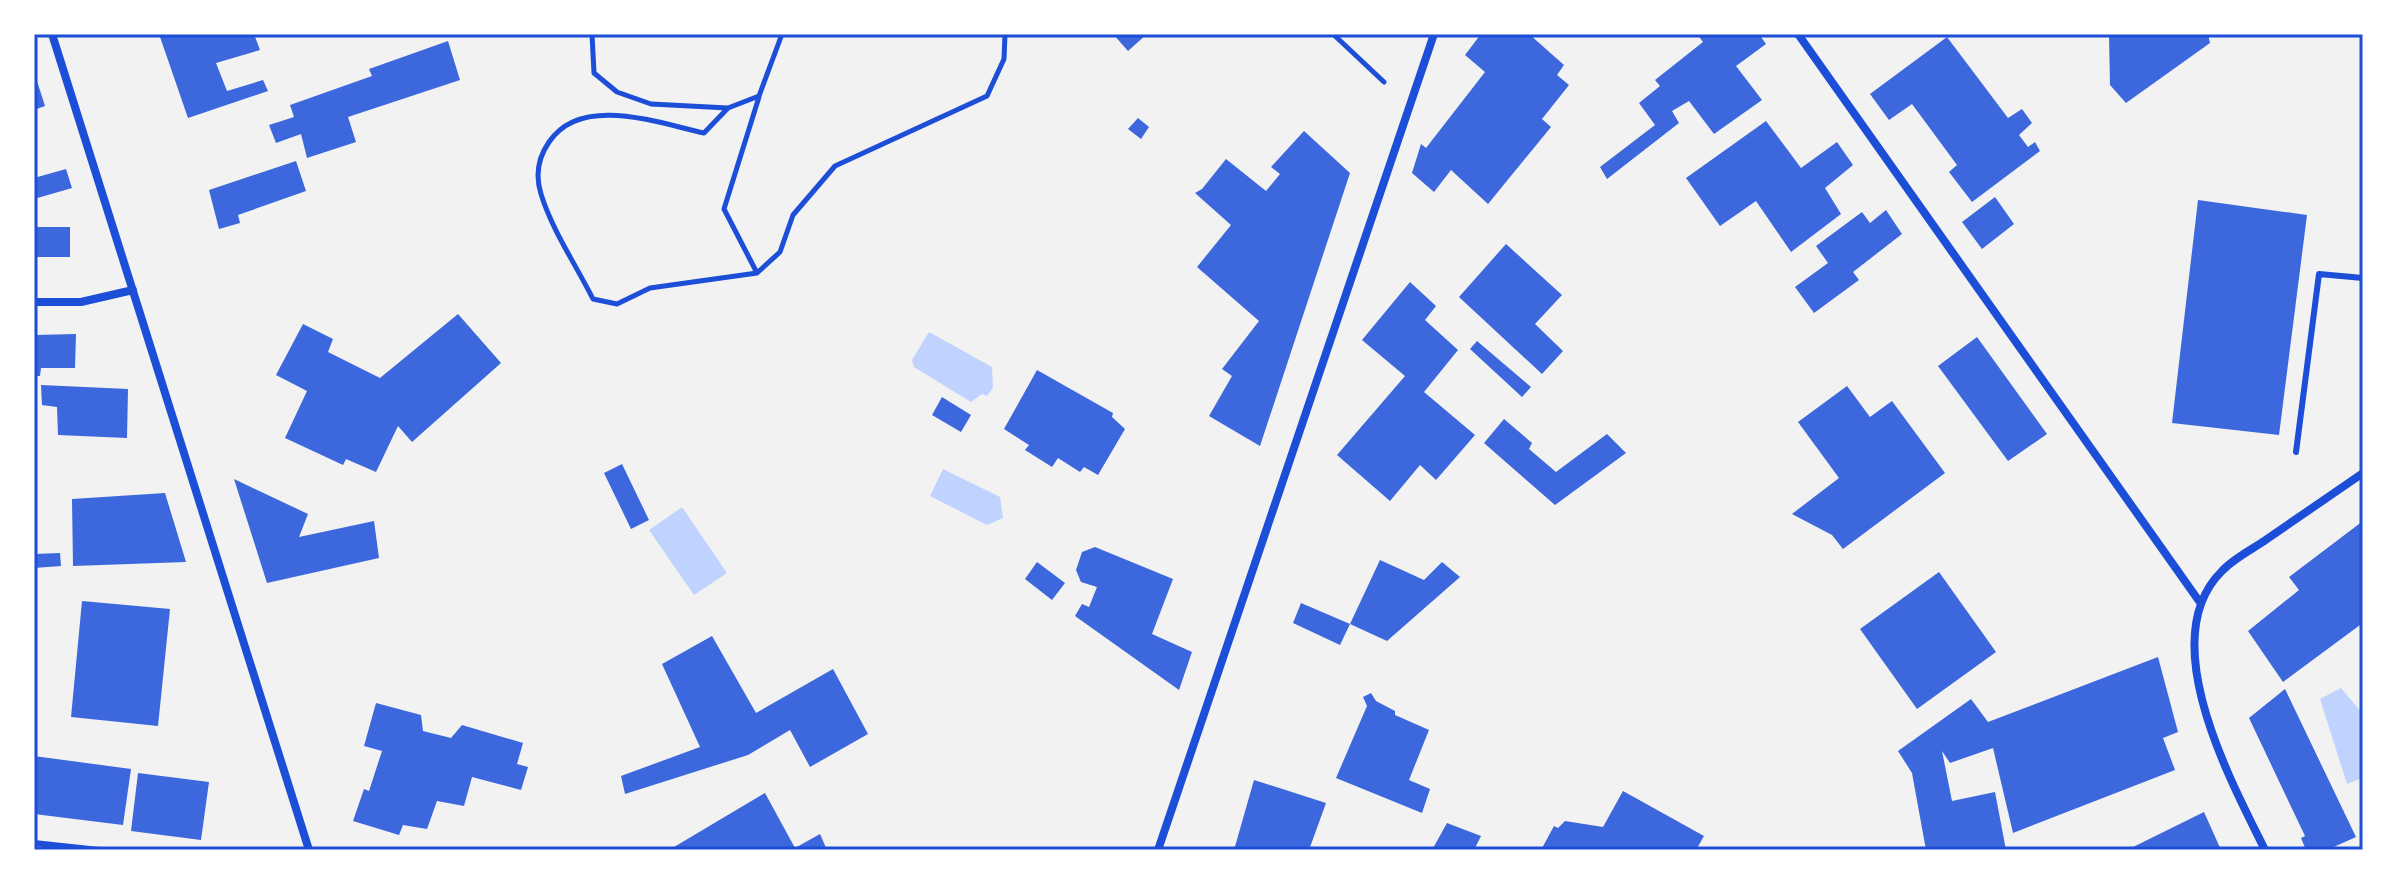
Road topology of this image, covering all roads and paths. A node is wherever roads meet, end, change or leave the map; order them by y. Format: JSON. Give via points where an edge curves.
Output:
{"nodes":[{"id":1,"x":52,"y":34,"type":"edge"},
{"id":2,"x":592,"y":34,"type":"edge"},
{"id":3,"x":782,"y":34,"type":"edge"},
{"id":4,"x":1005,"y":34,"type":"edge"},
{"id":5,"x":1333,"y":34,"type":"edge"},
{"id":6,"x":1434,"y":34,"type":"edge"},
{"id":7,"x":1798,"y":34,"type":"edge"},
{"id":8,"x":1415,"y":95,"type":"junction"},
{"id":9,"x":759,"y":96,"type":"junction"},
{"id":10,"x":728,"y":108,"type":"junction"},
{"id":11,"x":757,"y":273,"type":"junction"},
{"id":12,"x":2363,"y":278,"type":"edge"},
{"id":13,"x":133,"y":290,"type":"junction"},
{"id":14,"x":34,"y":302,"type":"edge"},
{"id":15,"x":2296,"y":452,"type":"dead end"},
{"id":16,"x":2363,"y":473,"type":"edge"},
{"id":17,"x":2199,"y":601,"type":"junction"},
{"id":18,"x":34,"y":843,"type":"edge"},
{"id":19,"x":99,"y":850,"type":"edge"},
{"id":20,"x":309,"y":850,"type":"edge"},
{"id":21,"x":1158,"y":850,"type":"edge"},
{"id":22,"x":2265,"y":850,"type":"edge"}],
"edges":[{"from":1,"to":13,"type":"street"},
{"from":2,"to":10,"type":"path","via":[[594,73],[617,92],[651,104]]},
{"from":3,"to":9,"type":"path"},
{"from":4,"to":11,"type":"path","via":[[1004,59],[987,96],[835,166],[793,215],[780,252]]},
{"from":5,"to":8,"type":"path","via":[[1381,81]]},
{"from":6,"to":8,"type":"street"},
{"from":7,"to":17,"type":"street"},
{"from":8,"to":21,"type":"street"},
{"from":9,"to":10,"type":"path"},
{"from":9,"to":11,"type":"path","via":[[724,209]]},
{"from":10,"to":11,"type":"path","via":[[704,133],[616,114],[571,121],[557,130],[538,158],[540,193],[593,299],[617,304],[650,288]]},
{"from":12,"to":15,"type":"lane","via":[[2319,274]]},
{"from":13,"to":14,"type":"street","via":[[81,302]]},
{"from":13,"to":20,"type":"street"},
{"from":16,"to":17,"type":"street","via":[[2222,570]]},
{"from":17,"to":22,"type":"street","via":[[2195,648],[2203,703],[2222,763]]},
{"from":18,"to":19,"type":"lane"}]}
